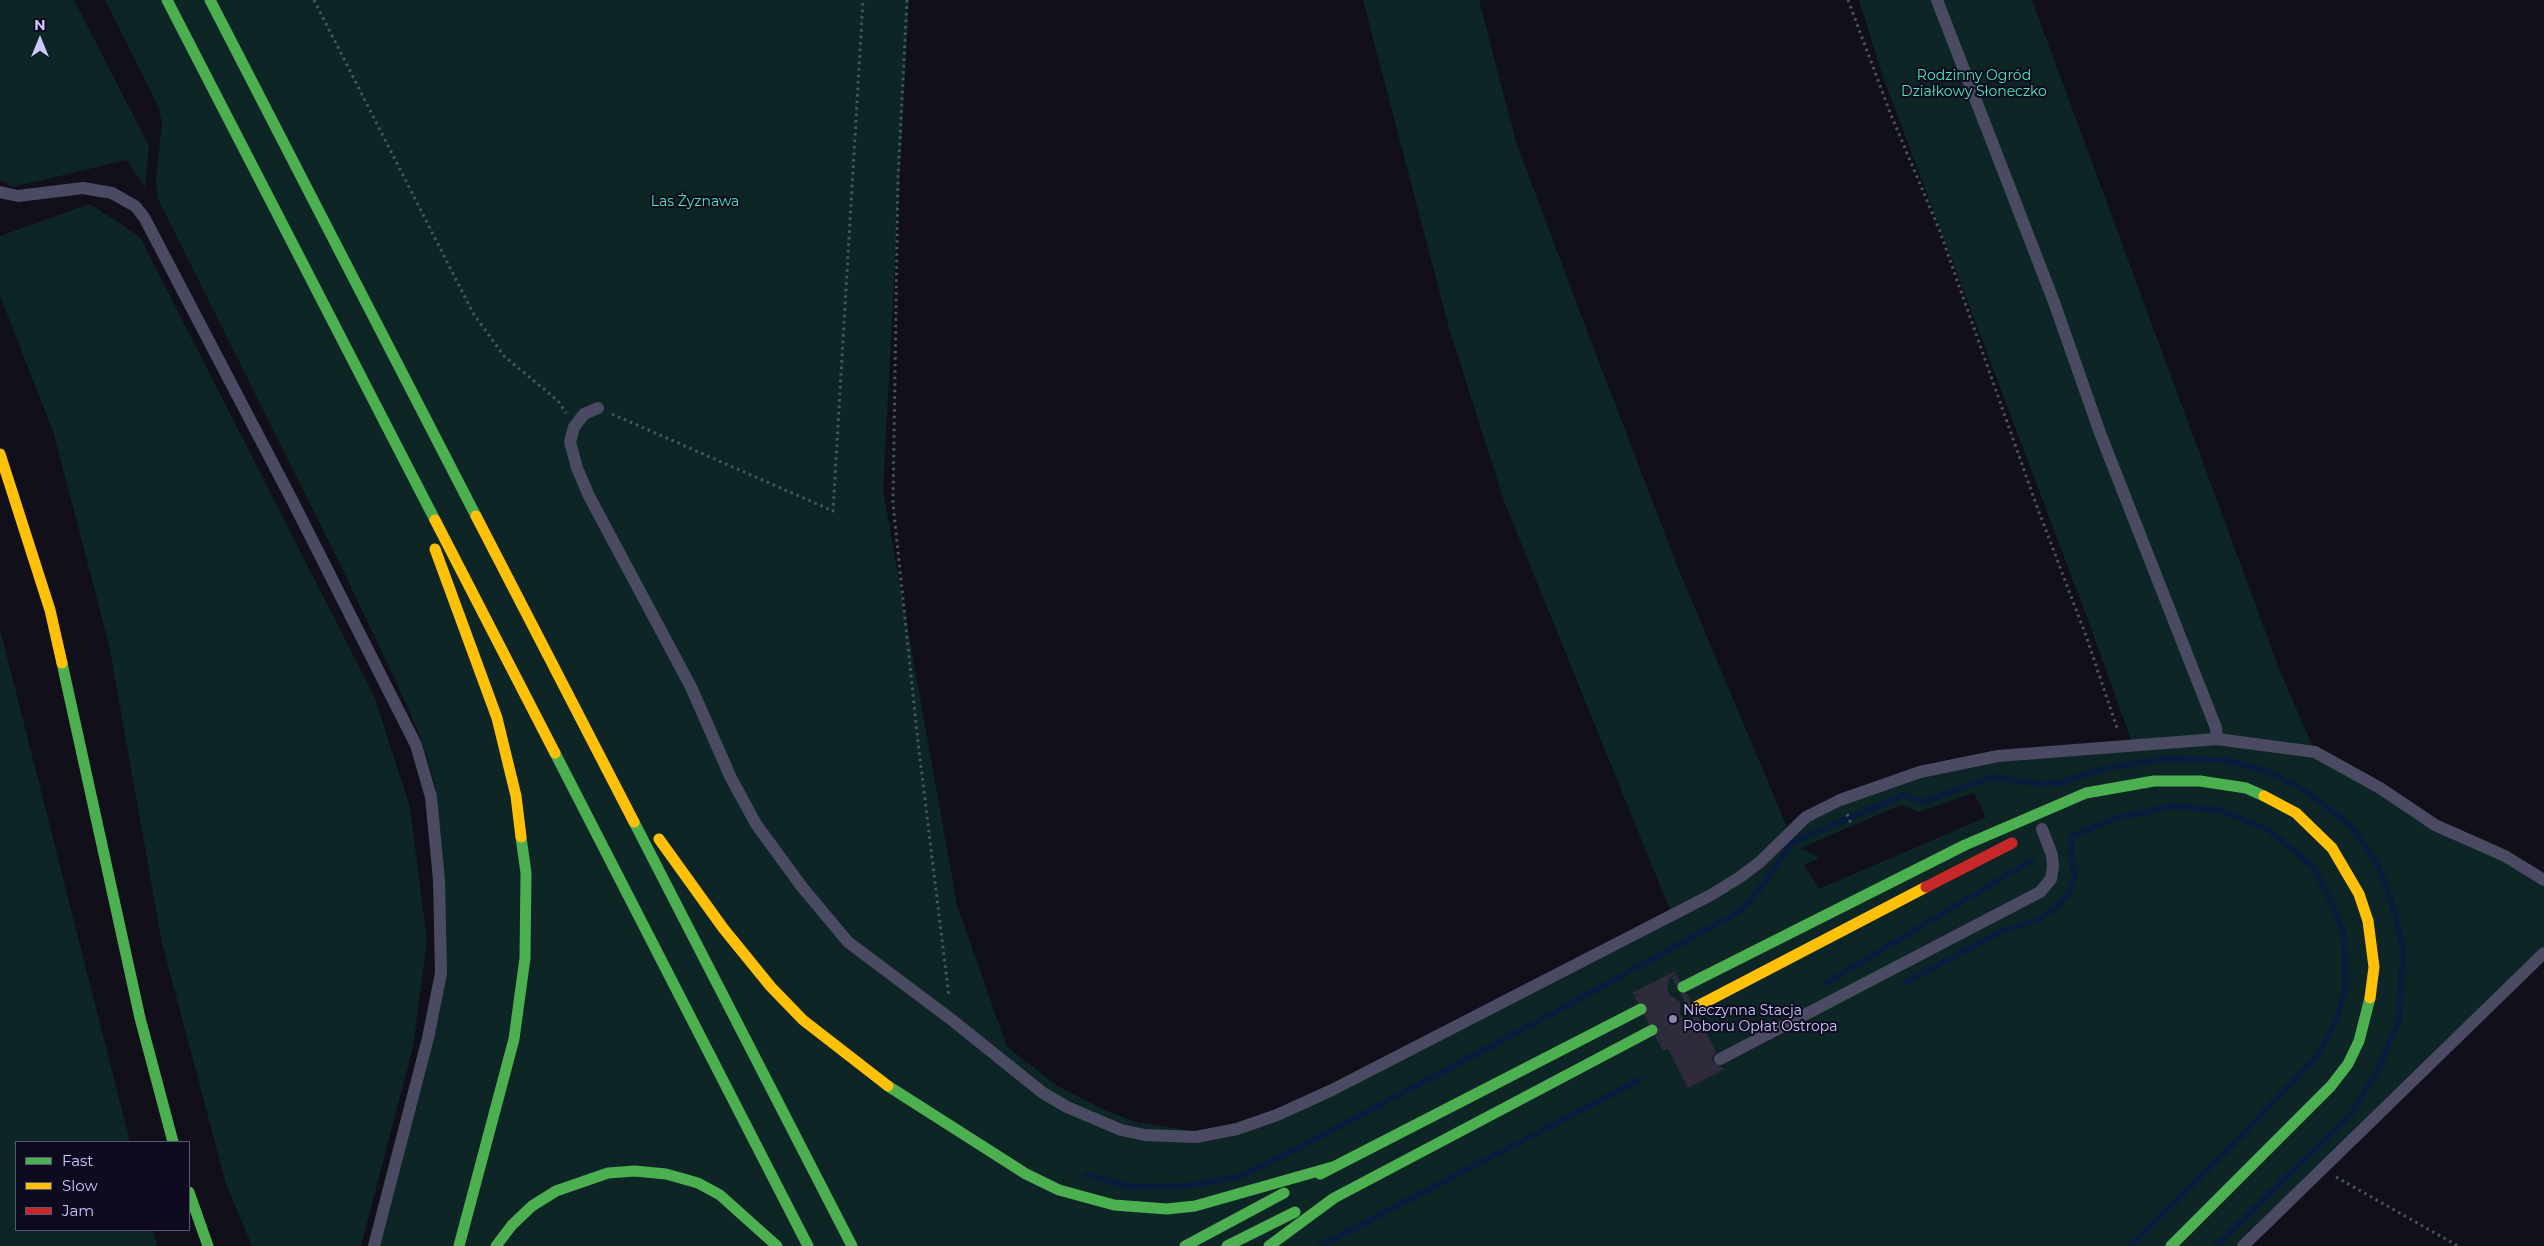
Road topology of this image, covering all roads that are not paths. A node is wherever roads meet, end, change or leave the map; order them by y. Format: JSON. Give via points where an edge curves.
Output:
{"nodes":[{"id":1,"x":167,"y":0,"type":"edge"},
{"id":2,"x":210,"y":0,"type":"edge"},
{"id":3,"x":1937,"y":0,"type":"edge"},
{"id":4,"x":0,"y":192,"type":"edge"},
{"id":5,"x":598,"y":408,"type":"road end"},
{"id":6,"x":0,"y":454,"type":"edge"},
{"id":7,"x":411,"y":474,"type":"junction"},
{"id":8,"x":2217,"y":739,"type":"junction"},
{"id":9,"x":606,"y":765,"type":"junction"},
{"id":10,"x":2138,"y":783,"type":"junction"},
{"id":11,"x":2105,"y":801,"type":"dead end"},
{"id":12,"x":2037,"y":831,"type":"joint"},
{"id":13,"x":2544,"y":880,"type":"edge"},
{"id":14,"x":2544,"y":953,"type":"edge"},
{"id":15,"x":1683,"y":986,"type":"tunnel mouth"},
{"id":16,"x":1694,"y":1008,"type":"tunnel mouth"},
{"id":17,"x":1641,"y":1009,"type":"tunnel mouth"},
{"id":18,"x":1652,"y":1030,"type":"tunnel mouth"},
{"id":19,"x":1720,"y":1059,"type":"dead end"},
{"id":20,"x":173,"y":1141,"type":"edge"},
{"id":21,"x":1336,"y":1166,"type":"junction"},
{"id":22,"x":190,"y":1195,"type":"edge"},
{"id":23,"x":1334,"y":1198,"type":"junction"},
{"id":24,"x":208,"y":1246,"type":"edge"},
{"id":25,"x":374,"y":1246,"type":"edge"},
{"id":26,"x":459,"y":1246,"type":"edge"},
{"id":27,"x":496,"y":1246,"type":"edge"},
{"id":28,"x":777,"y":1246,"type":"edge"},
{"id":29,"x":808,"y":1246,"type":"edge"},
{"id":30,"x":852,"y":1246,"type":"edge"},
{"id":31,"x":1184,"y":1246,"type":"edge"},
{"id":32,"x":1227,"y":1246,"type":"edge"},
{"id":33,"x":1269,"y":1246,"type":"edge"},
{"id":34,"x":2171,"y":1246,"type":"edge"},
{"id":35,"x":2243,"y":1246,"type":"edge"}],
"edges":[{"from":1,"to":7,"type":"main road"},
{"from":2,"to":9,"type":"main road"},
{"from":3,"to":8,"type":"lane","via":[[2054,302],[2100,433],[2216,728]]},
{"from":4,"to":25,"type":"lane","via":[[18,196],[84,188],[112,193],[136,206],[291,498],[416,745],[431,797],[439,880],[440,973],[433,1020]]},
{"from":5,"to":8,"type":"lane","via":[[584,414],[574,426],[570,442],[577,468],[691,687],[731,778],[756,824],[802,888],[848,942],[1043,1093],[1090,1118],[1145,1135],[1179,1138],[1218,1134],[1277,1115],[1332,1090],[1711,895],[1760,862],[1806,817],[1840,800],[1920,772],[1998,756]]},
{"from":6,"to":20,"type":"main road","via":[[50,610],[140,1018]]},
{"from":7,"to":26,"type":"main road","via":[[445,581],[497,718],[516,796],[526,873],[526,958],[514,1039]]},
{"from":7,"to":29,"type":"main road"},
{"from":8,"to":13,"type":"lane","via":[[2315,752],[2380,788],[2435,825],[2505,856]]},
{"from":9,"to":21,"type":"main road","via":[[723,928],[803,1020],[877,1078],[1026,1174],[1059,1190],[1114,1205],[1167,1209],[1195,1206]]},
{"from":9,"to":30,"type":"main road"},
{"from":10,"to":11,"type":"main road"},
{"from":10,"to":15,"type":"main road","via":[[2086,793],[2009,825]]},
{"from":10,"to":34,"type":"main road","via":[[2177,780],[2246,788],[2296,813],[2332,848],[2347,870],[2368,921],[2374,966],[2367,1016],[2348,1064],[2325,1092]]},
{"from":12,"to":16,"type":"main road"},
{"from":12,"to":19,"type":"lane","via":[[2052,855],[2054,867],[2051,879],[2040,892]]},
{"from":14,"to":35,"type":"lane"},
{"from":17,"to":21,"type":"main road"},
{"from":18,"to":23,"type":"main road"},
{"from":21,"to":31,"type":"main road"},
{"from":22,"to":24,"type":"main road"},
{"from":23,"to":32,"type":"main road","via":[[1282,1217]]},
{"from":23,"to":33,"type":"main road"},
{"from":27,"to":28,"type":"main road","via":[[532,1206],[556,1191],[608,1173],[634,1171],[666,1174],[698,1183],[739,1210]]}]}
